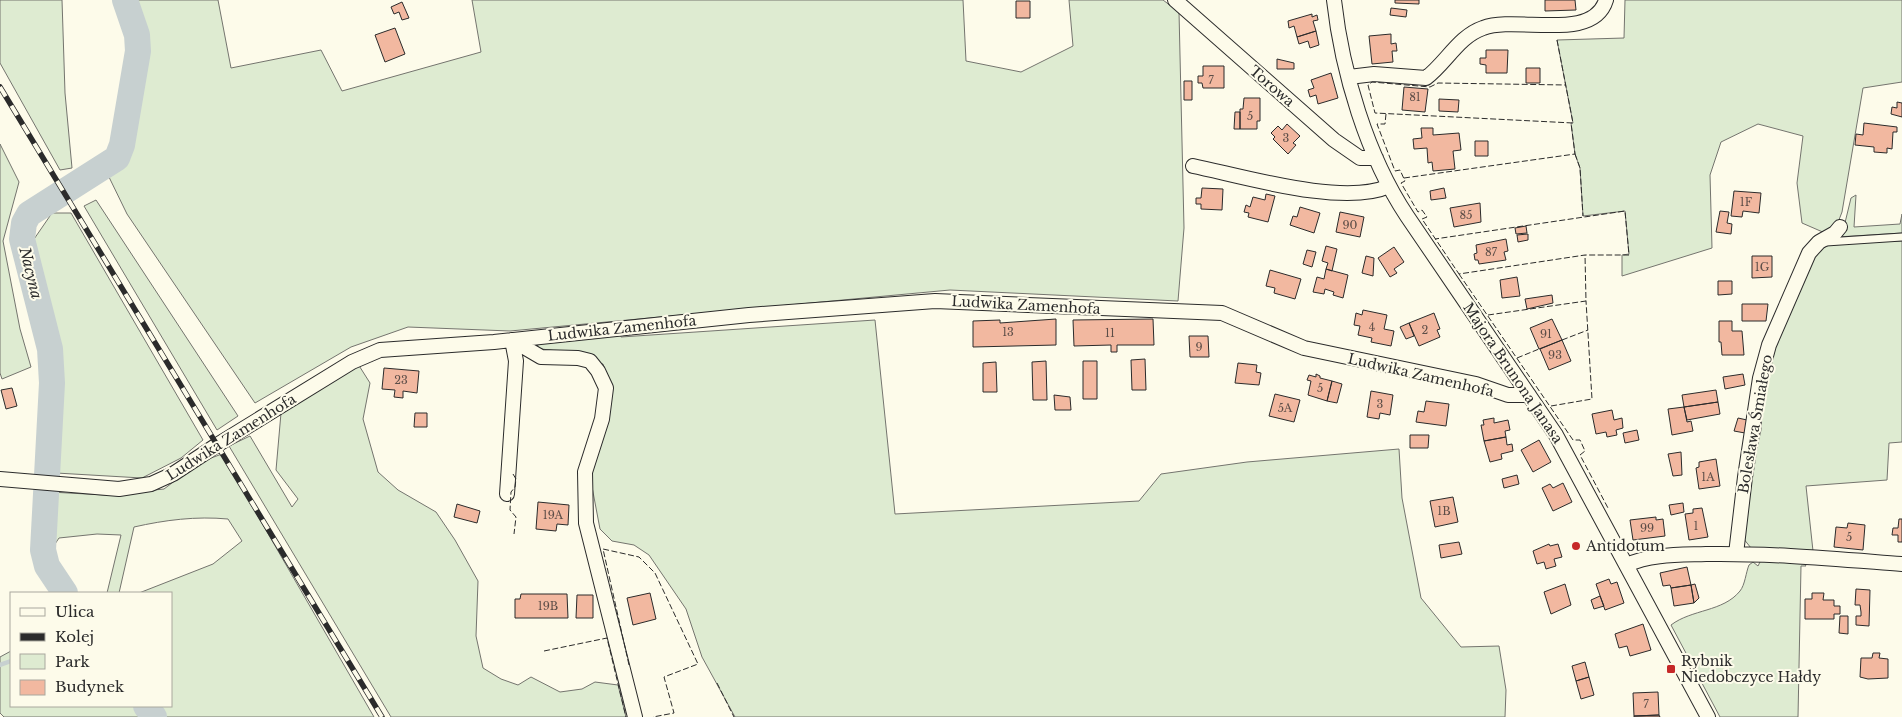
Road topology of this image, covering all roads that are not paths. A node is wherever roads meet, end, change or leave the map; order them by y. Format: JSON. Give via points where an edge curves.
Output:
{"nodes":[{"id":1,"x":1175,"y":0,"type":"edge"},
{"id":2,"x":1334,"y":0,"type":"edge"},
{"id":3,"x":1606,"y":0,"type":"edge"},
{"id":4,"x":1349,"y":77,"type":"junction"},
{"id":5,"x":1376,"y":158,"type":"junction"},
{"id":6,"x":1193,"y":166,"type":"dead end"},
{"id":7,"x":1389,"y":186,"type":"junction"},
{"id":8,"x":1840,"y":227,"type":"dead end"},
{"id":9,"x":1902,"y":237,"type":"edge"},
{"id":10,"x":1818,"y":242,"type":"junction"},
{"id":11,"x":512,"y":340,"type":"junction"},
{"id":12,"x":1529,"y":395,"type":"junction"},
{"id":13,"x":0,"y":479,"type":"edge"},
{"id":14,"x":507,"y":494,"type":"dead end"},
{"id":15,"x":1736,"y":554,"type":"junction"},
{"id":16,"x":1902,"y":564,"type":"edge"},
{"id":17,"x":1627,"y":565,"type":"junction"},
{"id":18,"x":636,"y":717,"type":"edge"},
{"id":19,"x":1708,"y":717,"type":"edge"}],
"edges":[{"from":1,"to":5,"type":"street","name":"Torowa","via":[[1334,140],[1360,158]]},
{"from":2,"to":4,"type":"street","name":"Majora Brunona Janasa"},
{"from":3,"to":4,"type":"street","via":[[1599,14],[1587,22],[1566,25],[1502,24],[1480,29],[1464,40],[1426,78],[1374,74]]},
{"from":4,"to":5,"type":"street","name":"Majora Brunona Janasa"},
{"from":5,"to":7,"type":"street","name":"Majora Brunona Janasa"},
{"from":6,"to":7,"type":"street","via":[[1338,195],[1375,192]]},
{"from":7,"to":12,"type":"street","name":"Majora Brunona Janasa"},
{"from":8,"to":10,"type":"street","name":"Bolesława Śmiałego"},
{"from":9,"to":10,"type":"lane"},
{"from":10,"to":15,"type":"street","name":"Bolesława Śmiałego","via":[[1809,253],[1767,353],[1753,418]]},
{"from":11,"to":12,"type":"street","name":"Ludwika Zamenhofa","via":[[749,315],[935,301],[1222,313],[1304,348],[1476,384],[1508,395]]},
{"from":11,"to":13,"type":"street","name":"Ludwika Zamenhofa","via":[[380,350],[352,362],[162,480],[119,489]]},
{"from":11,"to":14,"type":"street","via":[[516,362]]},
{"from":11,"to":18,"type":"street","name":"Ludwika Zamenhofa","via":[[541,357],[590,361],[606,388],[602,419],[585,472],[586,523]]},
{"from":12,"to":17,"type":"street","name":"Majora Brunona Janasa","via":[[1568,454]]},
{"from":15,"to":16,"type":"street"},
{"from":15,"to":17,"type":"street","via":[[1643,559]]},
{"from":17,"to":19,"type":"street","name":"Majora Brunona Janasa"}]}
